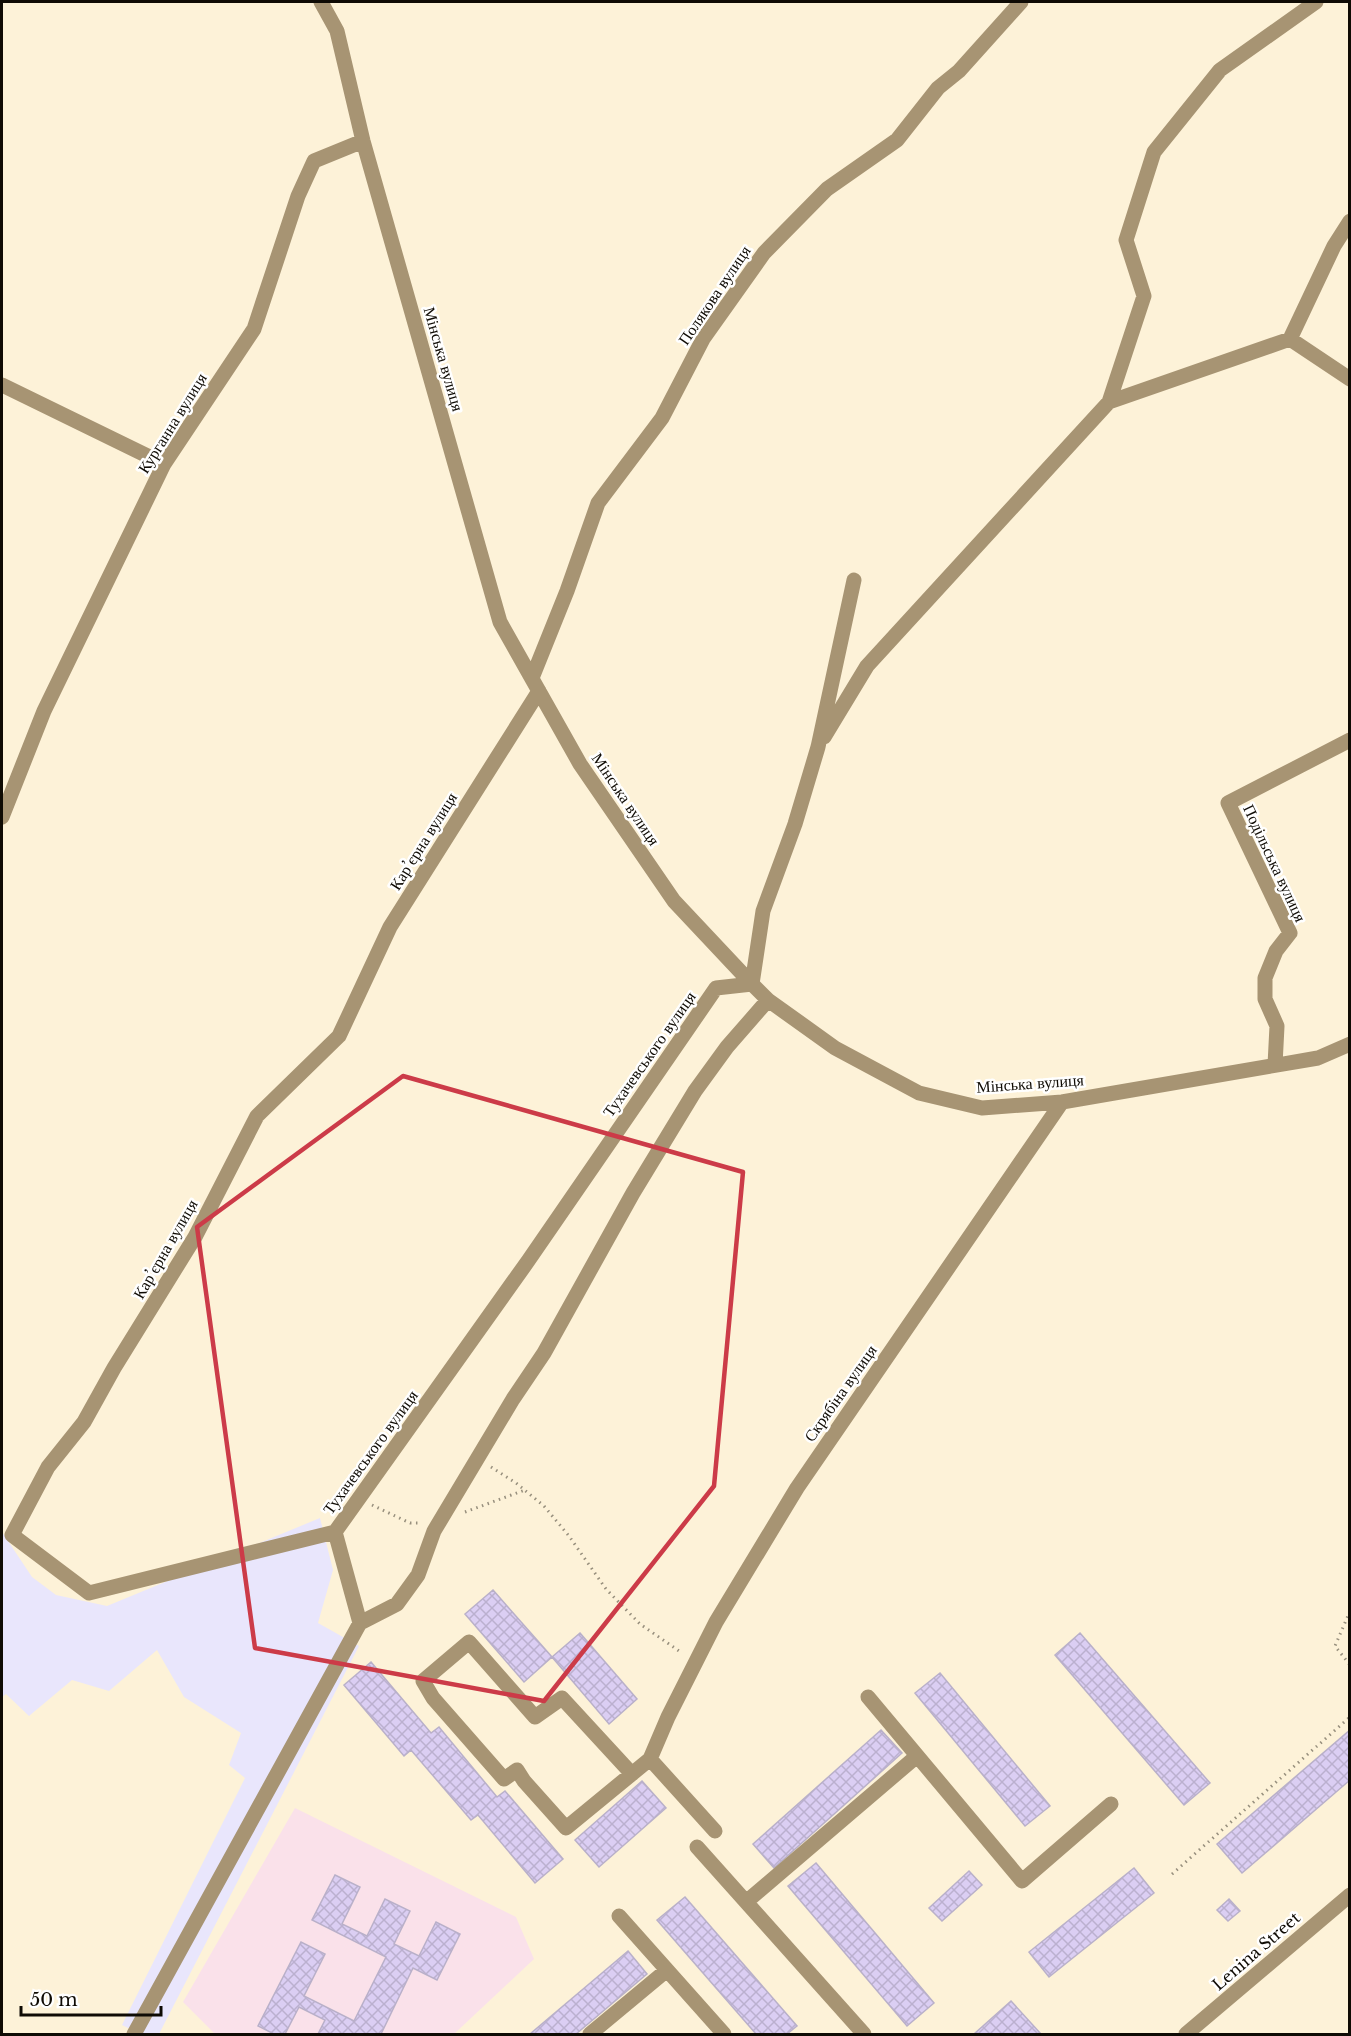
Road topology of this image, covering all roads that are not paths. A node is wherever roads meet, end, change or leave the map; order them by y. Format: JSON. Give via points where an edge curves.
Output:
{"nodes":[{"id":1,"x":321,"y":2,"type":"edge"},
{"id":2,"x":1021,"y":2,"type":"edge"},
{"id":3,"x":1316,"y":2,"type":"edge"},
{"id":4,"x":363,"y":141,"type":"junction"},
{"id":5,"x":1350,"y":221,"type":"edge"},
{"id":6,"x":1290,"y":339,"type":"junction"},
{"id":7,"x":1350,"y":379,"type":"edge"},
{"id":8,"x":2,"y":386,"type":"edge"},
{"id":9,"x":1109,"y":402,"type":"junction"},
{"id":10,"x":164,"y":464,"type":"junction"},
{"id":11,"x":854,"y":580,"type":"dead end"},
{"id":12,"x":535,"y":685,"type":"junction"},
{"id":13,"x":1350,"y":740,"type":"edge"},
{"id":14,"x":818,"y":747,"type":"junction"},
{"id":15,"x":2,"y":817,"type":"edge"},
{"id":16,"x":752,"y":984,"type":"junction"},
{"id":17,"x":768,"y":1000,"type":"junction"},
{"id":18,"x":1350,"y":1044,"type":"edge"},
{"id":19,"x":1275,"y":1065,"type":"junction"},
{"id":20,"x":1062,"y":1102,"type":"junction"},
{"id":21,"x":335,"y":1532,"type":"junction"},
{"id":22,"x":360,"y":1623,"type":"junction"},
{"id":23,"x":868,"y":1697,"type":"dead end"},
{"id":24,"x":917,"y":1756,"type":"junction"},
{"id":25,"x":650,"y":1759,"type":"junction"},
{"id":26,"x":632,"y":1774,"type":"junction"},
{"id":27,"x":1111,"y":1804,"type":"dead end"},
{"id":28,"x":715,"y":1831,"type":"dead end"},
{"id":29,"x":697,"y":1848,"type":"dead end"},
{"id":30,"x":1350,"y":1894,"type":"edge"},
{"id":31,"x":746,"y":1902,"type":"junction"},
{"id":32,"x":619,"y":1916,"type":"dead end"},
{"id":33,"x":667,"y":1970,"type":"junction"},
{"id":34,"x":134,"y":2034,"type":"edge"},
{"id":35,"x":590,"y":2034,"type":"edge"},
{"id":36,"x":724,"y":2034,"type":"edge"},
{"id":37,"x":864,"y":2034,"type":"edge"},
{"id":38,"x":1186,"y":2034,"type":"edge"}],
"edges":[{"from":1,"to":4,"type":"street","name":"Мінська вулиця","via":[[337,31]]},
{"from":2,"to":12,"type":"street","name":"Полякова вулиця","via":[[959,71],[938,88],[897,140],[827,189],[764,253],[703,339],[662,418],[598,503]]},
{"from":3,"to":9,"type":"street","via":[[1220,70],[1154,152],[1126,240],[1144,296]]},
{"from":4,"to":10,"type":"street","name":"Курганна вулиця","via":[[314,161],[298,196],[254,329]]},
{"from":4,"to":12,"type":"street","name":"Мінська вулиця","via":[[500,622]]},
{"from":5,"to":6,"type":"street"},
{"from":6,"to":7,"type":"street"},
{"from":6,"to":9,"type":"street"},
{"from":8,"to":10,"type":"street"},
{"from":9,"to":14,"type":"street","via":[[867,666]]},
{"from":10,"to":15,"type":"street","name":"Курганна вулиця","via":[[44,711]]},
{"from":11,"to":14,"type":"street"},
{"from":12,"to":16,"type":"street","name":"Мінська вулиця","via":[[580,764],[674,901]]},
{"from":12,"to":21,"type":"street","name":"Кар’єрна вулиця","via":[[390,927],[339,1036],[257,1116],[195,1237],[84,1422],[48,1467],[12,1535],[89,1593]]},
{"from":13,"to":19,"type":"street","name":"Подільська вулиця","via":[[1228,803],[1290,933],[1276,951],[1265,978],[1265,999],[1277,1026]]},
{"from":14,"to":16,"type":"street","via":[[763,911]]},
{"from":16,"to":17,"type":"street","name":"Мінська вулиця"},
{"from":16,"to":21,"type":"street","name":"Тухачевського вулиця","via":[[716,988]]},
{"from":17,"to":20,"type":"street","name":"Мінська вулиця","via":[[835,1048],[919,1093],[982,1107]]},
{"from":17,"to":22,"type":"street","via":[[695,1091],[544,1353],[435,1531],[418,1575],[397,1604]]},
{"from":18,"to":19,"type":"street","name":"Мінська вулиця","via":[[1318,1058]]},
{"from":19,"to":20,"type":"street","name":"Мінська вулиця"},
{"from":20,"to":25,"type":"street","name":"Скрябіна вулиця","via":[[797,1488],[716,1622]]},
{"from":21,"to":22,"type":"street","name":"Тухачевського вулиця"},
{"from":22,"to":34,"type":"street"},
{"from":23,"to":24,"type":"street"},
{"from":24,"to":27,"type":"street","via":[[1022,1881]]},
{"from":24,"to":31,"type":"street"},
{"from":25,"to":26,"type":"street"},
{"from":25,"to":28,"type":"street"},
{"from":26,"to":26,"type":"street","via":[[566,1828],[517,1770],[504,1779],[433,1698],[423,1681],[469,1642],[535,1717],[562,1698]]},
{"from":29,"to":31,"type":"street"},
{"from":30,"to":38,"type":"street","name":"Lenina Street"},
{"from":31,"to":37,"type":"street"},
{"from":32,"to":33,"type":"street"},
{"from":33,"to":35,"type":"street"},
{"from":33,"to":36,"type":"street"}]}
